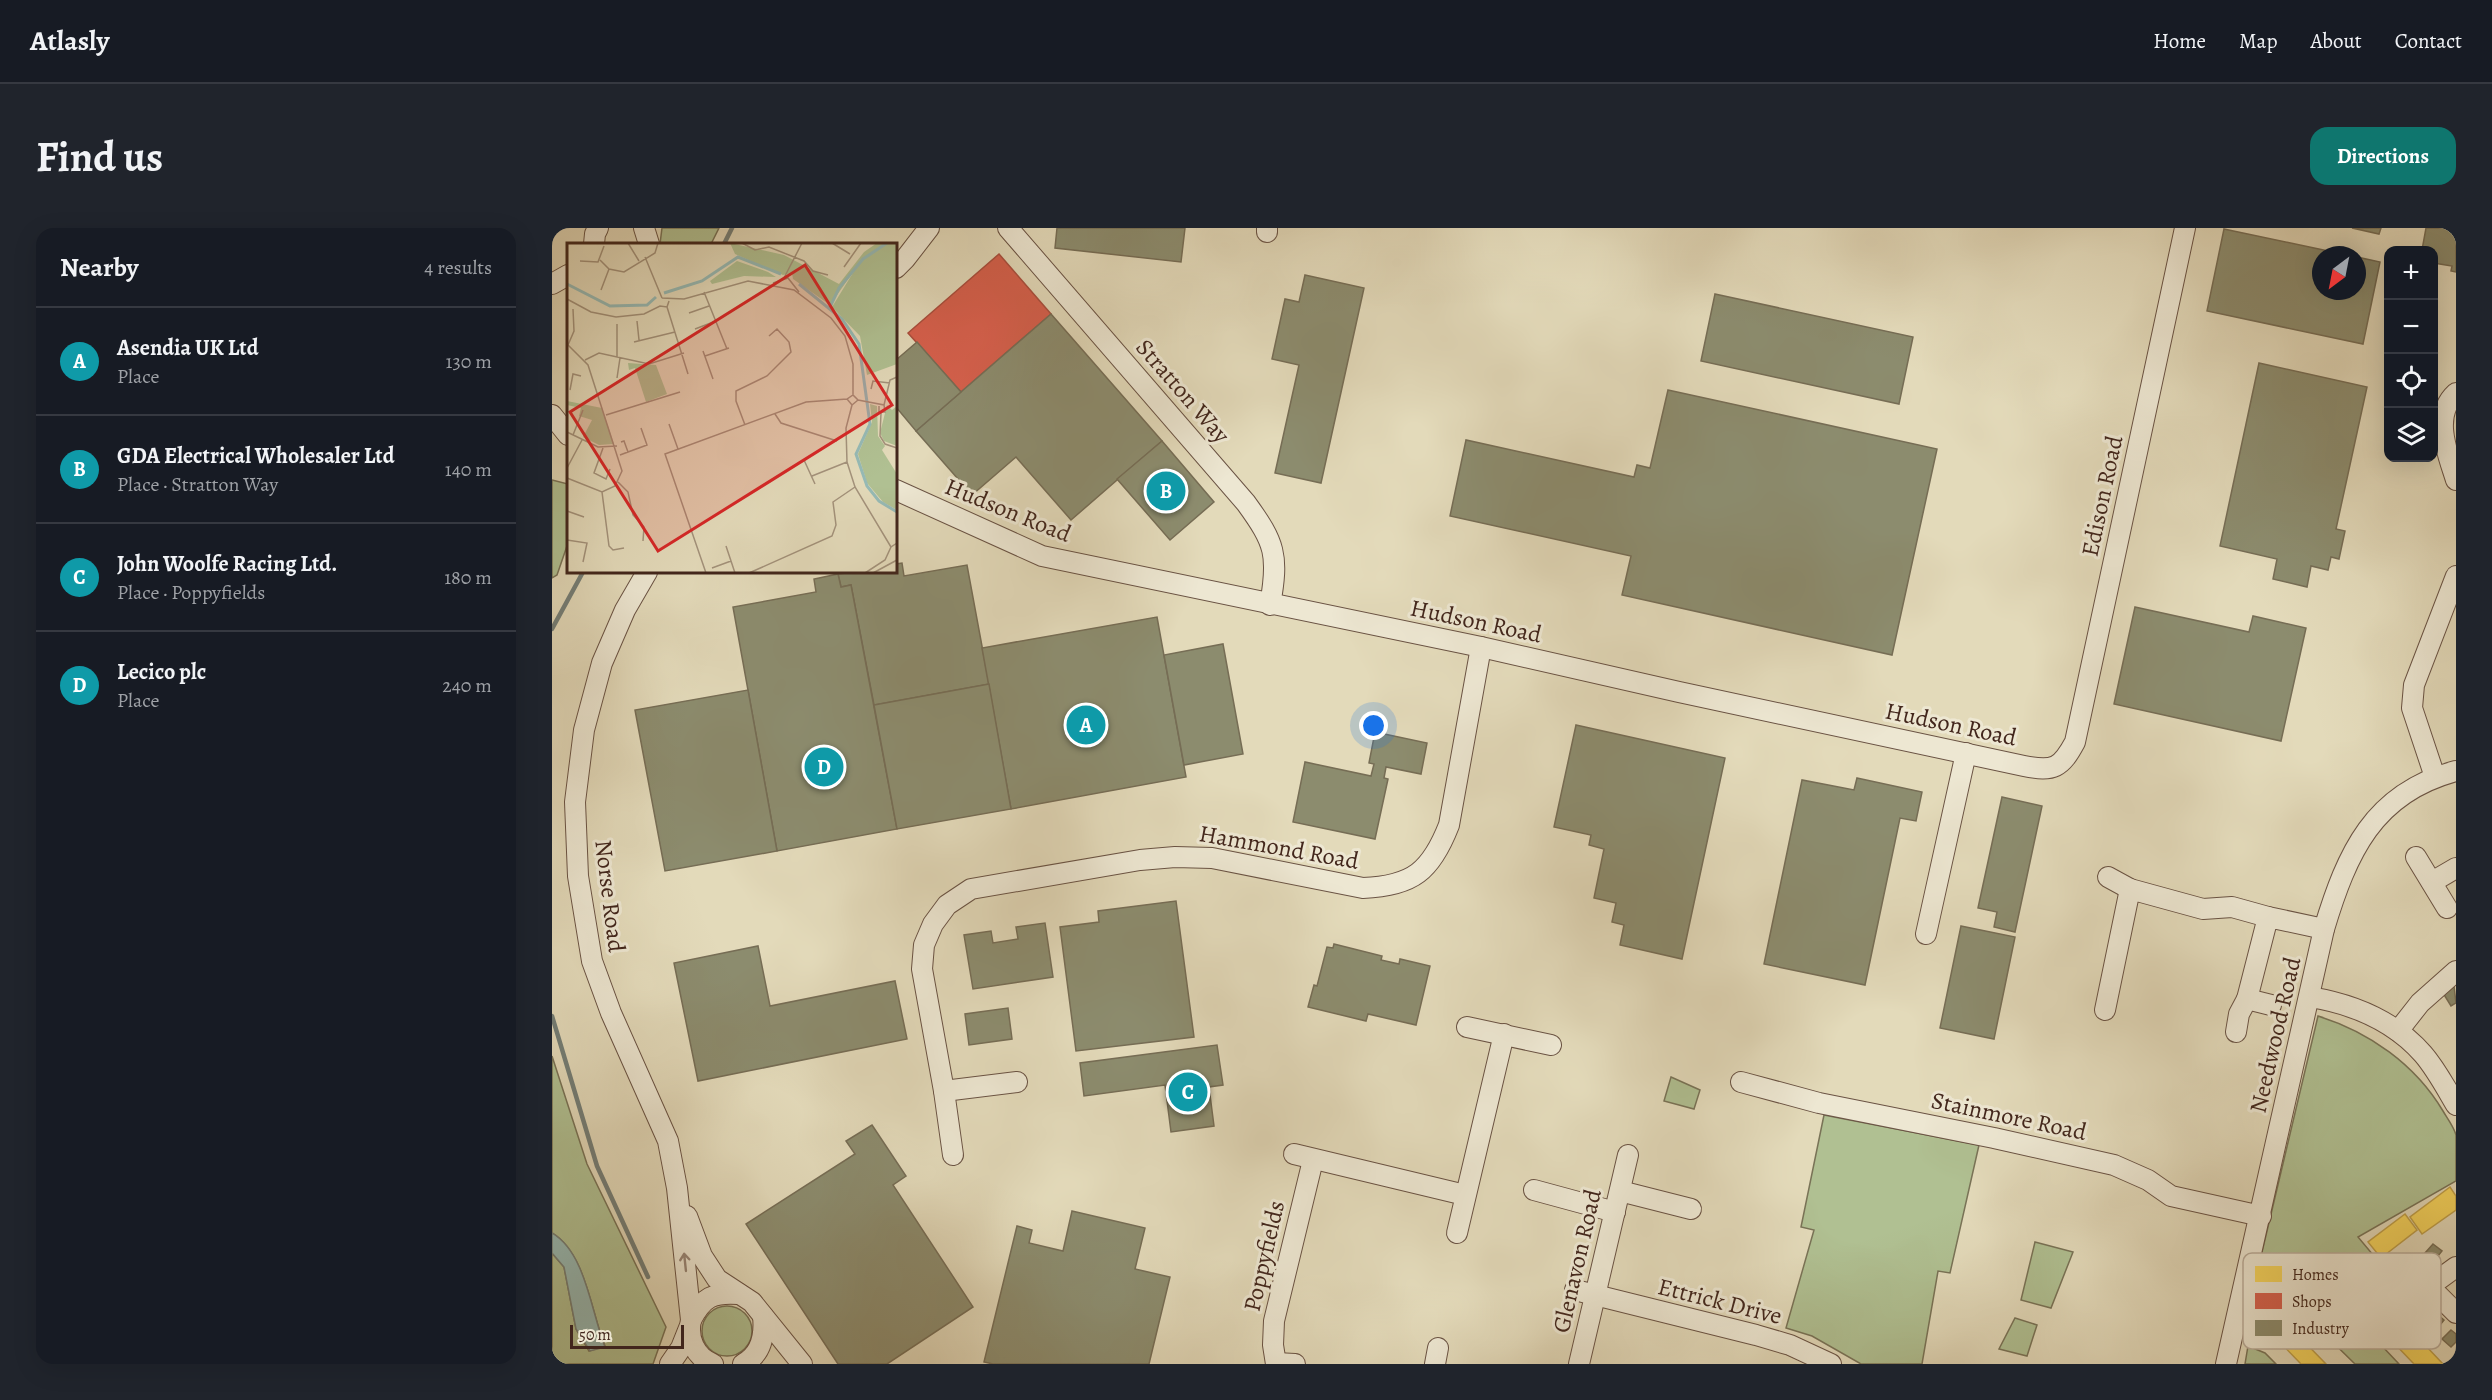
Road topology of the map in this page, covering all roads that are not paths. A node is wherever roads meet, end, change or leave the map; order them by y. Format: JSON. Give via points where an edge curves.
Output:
{"nodes":[{"id":1,"x":598,"y":228,"type":"edge"},
{"id":2,"x":644,"y":228,"type":"edge"},
{"id":3,"x":929,"y":228,"type":"edge"},
{"id":4,"x":1008,"y":228,"type":"edge"},
{"id":5,"x":2185,"y":228,"type":"edge"},
{"id":6,"x":594,"y":243,"type":"edge"},
{"id":7,"x":649,"y":243,"type":"edge"},
{"id":8,"x":897,"y":267,"type":"edge"},
{"id":9,"x":567,"y":276,"type":"edge"},
{"id":10,"x":552,"y":284,"type":"edge"},
{"id":11,"x":2456,"y":393,"type":"edge"},
{"id":12,"x":552,"y":415,"type":"edge"},
{"id":13,"x":567,"y":434,"type":"edge"},
{"id":14,"x":2456,"y":480,"type":"edge"},
{"id":15,"x":897,"y":489,"type":"edge"},
{"id":16,"x":646,"y":573,"type":"edge"},
{"id":17,"x":2456,"y":576,"type":"edge"},
{"id":18,"x":1270,"y":605,"type":"junction"},
{"id":19,"x":1481,"y":647,"type":"junction"},
{"id":20,"x":1966,"y":753,"type":"junction"},
{"id":21,"x":2056,"y":768,"type":"joint"},
{"id":22,"x":2456,"y":771,"type":"edge"},
{"id":23,"x":2435,"y":777,"type":"junction"},
{"id":24,"x":2416,"y":857,"type":"dead end"},
{"id":25,"x":2456,"y":867,"type":"edge"},
{"id":26,"x":2108,"y":877,"type":"dead end"},
{"id":27,"x":2432,"y":882,"type":"junction"},
{"id":28,"x":2130,"y":890,"type":"junction"},
{"id":29,"x":2447,"y":908,"type":"dead end"},
{"id":30,"x":2268,"y":917,"type":"junction"},
{"id":31,"x":2324,"y":929,"type":"junction"},
{"id":32,"x":1926,"y":934,"type":"dead end"},
{"id":33,"x":2456,"y":971,"type":"edge"},
{"id":34,"x":2310,"y":997,"type":"junction"},
{"id":35,"x":2247,"y":999,"type":"junction"},
{"id":36,"x":2271,"y":1005,"type":"dead end"},
{"id":37,"x":2105,"y":1010,"type":"dead end"},
{"id":38,"x":1467,"y":1027,"type":"dead end"},
{"id":39,"x":2398,"y":1031,"type":"junction"},
{"id":40,"x":2236,"y":1032,"type":"dead end"},
{"id":41,"x":1504,"y":1034,"type":"junction"},
{"id":42,"x":1551,"y":1045,"type":"dead end"},
{"id":43,"x":1017,"y":1082,"type":"dead end"},
{"id":44,"x":1741,"y":1082,"type":"dead end"},
{"id":45,"x":944,"y":1091,"type":"junction"},
{"id":46,"x":2456,"y":1105,"type":"edge"},
{"id":47,"x":953,"y":1155,"type":"dead end"},
{"id":48,"x":1621,"y":1164,"type":"dead end"},
{"id":49,"x":677,"y":1188,"type":"junction"},
{"id":50,"x":1534,"y":1190,"type":"dead end"},
{"id":51,"x":1620,"y":1191,"type":"junction"},
{"id":52,"x":1465,"y":1195,"type":"junction"},
{"id":53,"x":1691,"y":1209,"type":"dead end"},
{"id":54,"x":1615,"y":1212,"type":"junction"},
{"id":55,"x":2261,"y":1216,"type":"junction"},
{"id":56,"x":1457,"y":1233,"type":"dead end"},
{"id":57,"x":2252,"y":1253,"type":"edge"},
{"id":58,"x":2456,"y":1267,"type":"edge"},
{"id":59,"x":2441,"y":1278,"type":"edge"},
{"id":60,"x":1575,"y":1290,"type":"dead end"},
{"id":61,"x":2243,"y":1292,"type":"edge"},
{"id":62,"x":739,"y":1294,"type":"junction"},
{"id":63,"x":1594,"y":1296,"type":"junction"},
{"id":64,"x":2441,"y":1297,"type":"edge"},
{"id":65,"x":2456,"y":1313,"type":"edge"},
{"id":66,"x":763,"y":1316,"type":"junction"},
{"id":67,"x":690,"y":1324,"type":"junction"},
{"id":68,"x":670,"y":1364,"type":"edge"},
{"id":69,"x":713,"y":1364,"type":"edge"},
{"id":70,"x":744,"y":1364,"type":"edge"},
{"id":71,"x":754,"y":1364,"type":"edge"},
{"id":72,"x":765,"y":1364,"type":"edge"},
{"id":73,"x":802,"y":1364,"type":"edge"},
{"id":74,"x":1282,"y":1364,"type":"edge"},
{"id":75,"x":1579,"y":1364,"type":"edge"},
{"id":76,"x":1832,"y":1364,"type":"edge"},
{"id":77,"x":2226,"y":1364,"type":"edge"}],
"edges":[{"from":1,"to":6,"type":"street"},
{"from":2,"to":7,"type":"street"},
{"from":3,"to":8,"type":"street"},
{"from":4,"to":18,"type":"street","name":"Stratton Way","via":[[1265,529],[1275,554]]},
{"from":5,"to":21,"type":"street","name":"Edison Road","via":[[2075,742]]},
{"from":9,"to":10,"type":"street"},
{"from":11,"to":14,"type":"street","via":[[2446,407],[2443,439]]},
{"from":12,"to":13,"type":"street"},
{"from":15,"to":18,"type":"street","name":"Hudson Road","via":[[1042,556]]},
{"from":16,"to":49,"type":"street","name":"Norse Road","via":[[602,663],[584,730],[575,802],[578,876],[592,961],[668,1141]]},
{"from":17,"to":23,"type":"street","via":[[2414,685],[2412,708]]},
{"from":18,"to":19,"type":"street","name":"Hudson Road"},
{"from":19,"to":20,"type":"street","name":"Hudson Road"},
{"from":19,"to":45,"type":"street","name":"Hammond Road","via":[[1449,825],[1440,848],[1426,867],[1411,878],[1388,887],[1363,888],[1212,858],[1175,857],[971,890],[947,905],[924,945],[922,969]]},
{"from":20,"to":21,"type":"street","name":"Hudson Road","via":[[2041,770]]},
{"from":20,"to":32,"type":"street"},
{"from":22,"to":23,"type":"street","name":"Needwood Road"},
{"from":23,"to":31,"type":"street","name":"Needwood Road","via":[[2384,808],[2367,829],[2344,872]]},
{"from":24,"to":27,"type":"street"},
{"from":25,"to":27,"type":"street"},
{"from":26,"to":28,"type":"street"},
{"from":27,"to":29,"type":"street"},
{"from":28,"to":30,"type":"street","via":[[2203,909],[2232,907]]},
{"from":28,"to":37,"type":"street"},
{"from":30,"to":31,"type":"street"},
{"from":30,"to":35,"type":"street"},
{"from":31,"to":34,"type":"street","name":"Needwood Road"},
{"from":33,"to":39,"type":"street","via":[[2420,1003]]},
{"from":34,"to":39,"type":"street","via":[[2367,1012]]},
{"from":34,"to":55,"type":"street","name":"Needwood Road"},
{"from":35,"to":36,"type":"street"},
{"from":35,"to":40,"type":"street"},
{"from":38,"to":41,"type":"street"},
{"from":39,"to":46,"type":"street","via":[[2424,1054]]},
{"from":41,"to":42,"type":"street"},
{"from":41,"to":52,"type":"street"},
{"from":43,"to":45,"type":"street"},
{"from":44,"to":55,"type":"street","name":"Stainmore Road","via":[[1819,1103],[2114,1165],[2148,1180],[2171,1196]]},
{"from":45,"to":47,"type":"street","name":"Hammond Road"},
{"from":48,"to":51,"type":"street","name":"Glenavon Road"},
{"from":49,"to":62,"type":"street","name":"Norse Road","via":[[702,1256],[717,1279]]},
{"from":67,"to":49,"type":"street","name":"Norse Road","one_way":true},
{"from":50,"to":54,"type":"street"},
{"from":51,"to":53,"type":"street"},
{"from":51,"to":54,"type":"street","name":"Glenavon Road"},
{"from":52,"to":56,"type":"street"},
{"from":52,"to":74,"type":"street","name":"Poppyfields","via":[[1304,1157],[1274,1321],[1273,1345]]},
{"from":54,"to":63,"type":"street","name":"Glenavon Road"},
{"from":55,"to":57,"type":"street","name":"Needwood Road"},
{"from":58,"to":59,"type":"street"},
{"from":60,"to":63,"type":"street","name":"Ettrick Drive"},
{"from":61,"to":77,"type":"street","name":"Needwood Road"},
{"from":62,"to":66,"type":"street","name":"Norse Road"},
{"from":62,"to":67,"type":"street","via":[[711,1296],[699,1305]]},
{"from":63,"to":75,"type":"street","name":"Glenavon Road"},
{"from":63,"to":76,"type":"street","name":"Ettrick Drive","via":[[1756,1335]]},
{"from":64,"to":65,"type":"street"},
{"from":66,"to":70,"type":"street","via":[[761,1345]]},
{"from":66,"to":73,"type":"street","name":"Norse Road"},
{"from":67,"to":68,"type":"street"},
{"from":67,"to":69,"type":"street","name":"Norse Road","via":[[696,1351]]},
{"from":71,"to":72,"type":"street"}]}
